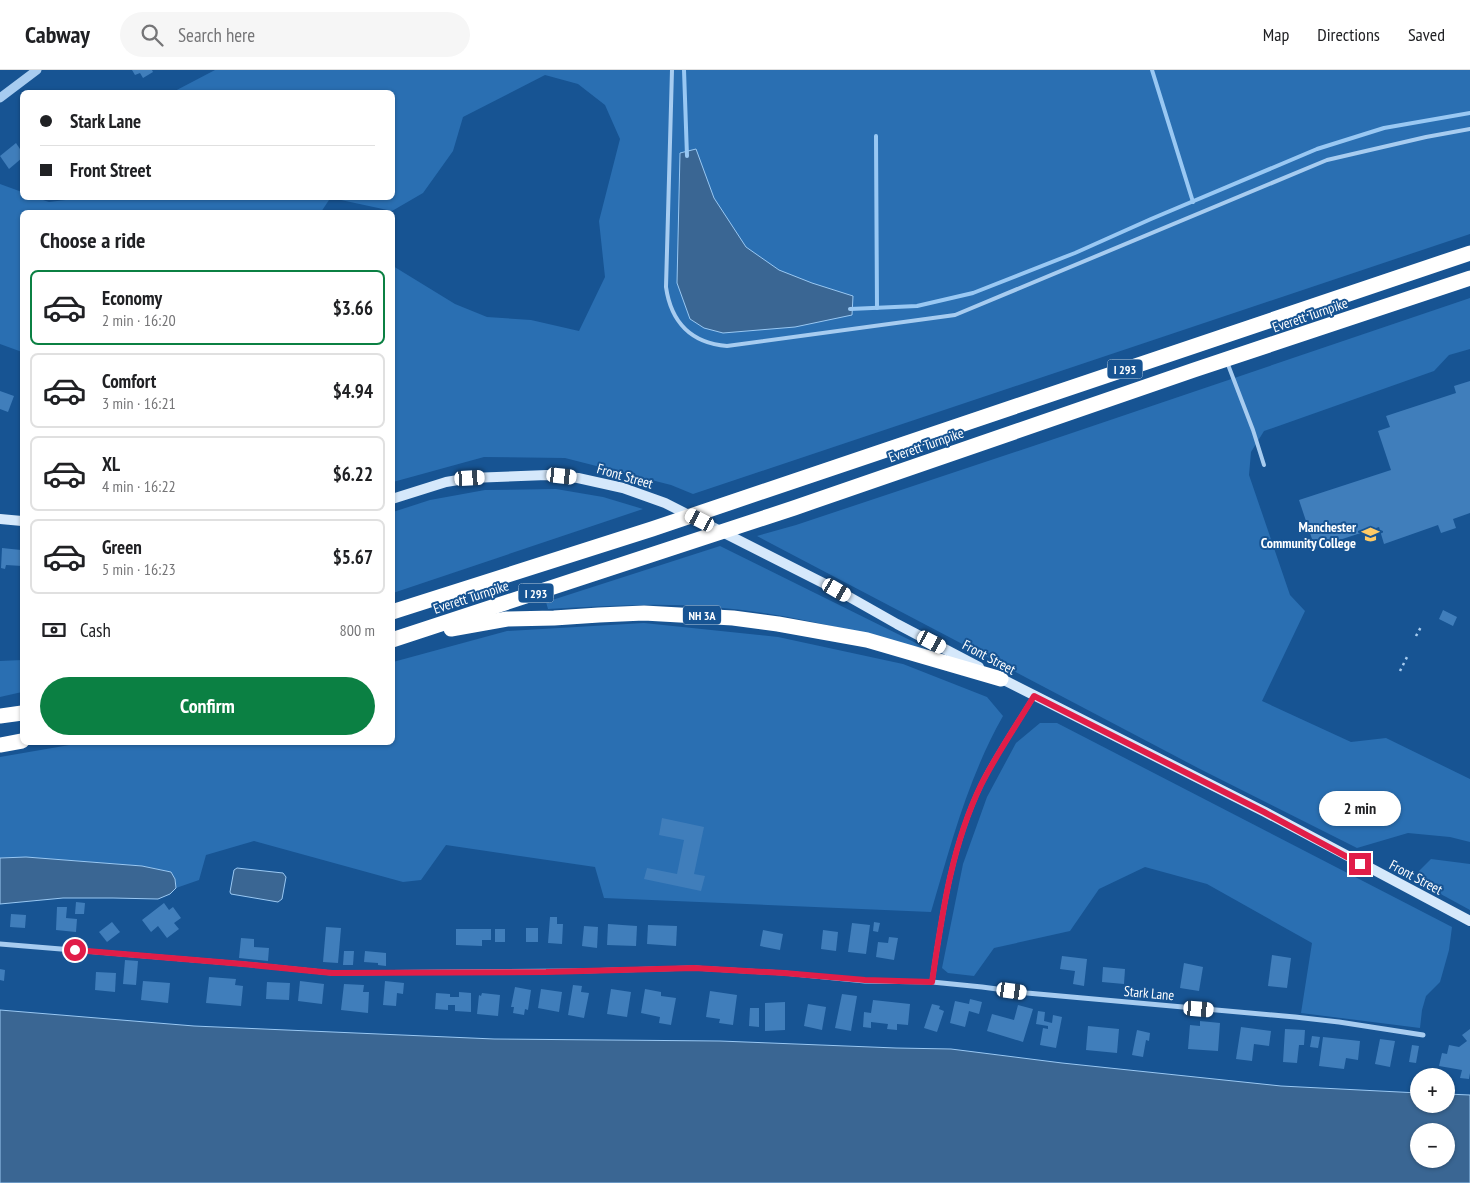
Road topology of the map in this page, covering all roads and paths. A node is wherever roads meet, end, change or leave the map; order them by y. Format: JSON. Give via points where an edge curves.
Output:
{"nodes":[{"id":1,"x":37,"y":70,"type":"edge"},
{"id":2,"x":672,"y":70,"type":"edge"},
{"id":3,"x":0,"y":98,"type":"edge"},
{"id":4,"x":1470,"y":129,"type":"edge"},
{"id":5,"x":1470,"y":253,"type":"edge"},
{"id":6,"x":1470,"y":278,"type":"edge"},
{"id":7,"x":1226,"y":360,"type":"junction"},
{"id":8,"x":1264,"y":465,"type":"dead end"},
{"id":9,"x":395,"y":498,"type":"edge"},
{"id":10,"x":0,"y":519,"type":"edge"},
{"id":11,"x":20,"y":521,"type":"edge"},
{"id":12,"x":395,"y":611,"type":"edge"},
{"id":13,"x":1422,"y":625,"type":"dead end"},
{"id":14,"x":1416,"y":636,"type":"dead end"},
{"id":15,"x":395,"y":640,"type":"edge"},
{"id":16,"x":1408,"y":655,"type":"dead end"},
{"id":17,"x":1400,"y":671,"type":"dead end"},
{"id":18,"x":1000,"y":679,"type":"junction"},
{"id":19,"x":1034,"y":696,"type":"junction"},
{"id":20,"x":20,"y":713,"type":"edge"},
{"id":21,"x":0,"y":716,"type":"edge"},
{"id":22,"x":20,"y":740,"type":"edge"},
{"id":23,"x":0,"y":745,"type":"edge"},
{"id":24,"x":1470,"y":921,"type":"edge"},
{"id":25,"x":0,"y":944,"type":"edge"},
{"id":26,"x":932,"y":982,"type":"junction"},
{"id":27,"x":1423,"y":1035,"type":"dead end"}],
"edges":[{"from":1,"to":3,"type":"street"},
{"from":2,"to":4,"type":"lane","via":[[667,298],[675,318],[690,334],[708,343],[727,346],[955,315],[1327,160]]},
{"from":5,"to":12,"type":"highway","name":"Everett Turnpike","number":"I 293","via":[[652,529]]},
{"from":6,"to":7,"type":"highway","name":"Everett Turnpike","number":"I 293"},
{"from":7,"to":8,"type":"lane"},
{"from":7,"to":15,"type":"highway","name":"Everett Turnpike","number":"I 293"},
{"from":9,"to":18,"type":"main road","name":"Front Street","number":"NH 3A","via":[[446,482],[480,477],[547,475],[623,488],[665,502],[837,590]]},
{"from":10,"to":11,"type":"main road"},
{"from":13,"to":14,"type":"path"},
{"from":15,"to":18,"type":"highway","number":"NH 3A","via":[[507,619],[688,614],[778,624],[867,640]]},
{"from":16,"to":17,"type":"path"},
{"from":18,"to":19,"type":"main road","name":"Front Street","number":"NH 3A"},
{"from":19,"to":24,"type":"main road","name":"Front Street","number":"NH 3A"},
{"from":19,"to":26,"type":"street","via":[[985,777],[969,814],[947,887]]},
{"from":20,"to":21,"type":"highway"},
{"from":22,"to":23,"type":"highway"},
{"from":25,"to":26,"type":"street","name":"Stark Lane","via":[[332,973],[694,968]]},
{"from":26,"to":27,"type":"street","name":"Stark Lane","via":[[1304,1018]]}]}
